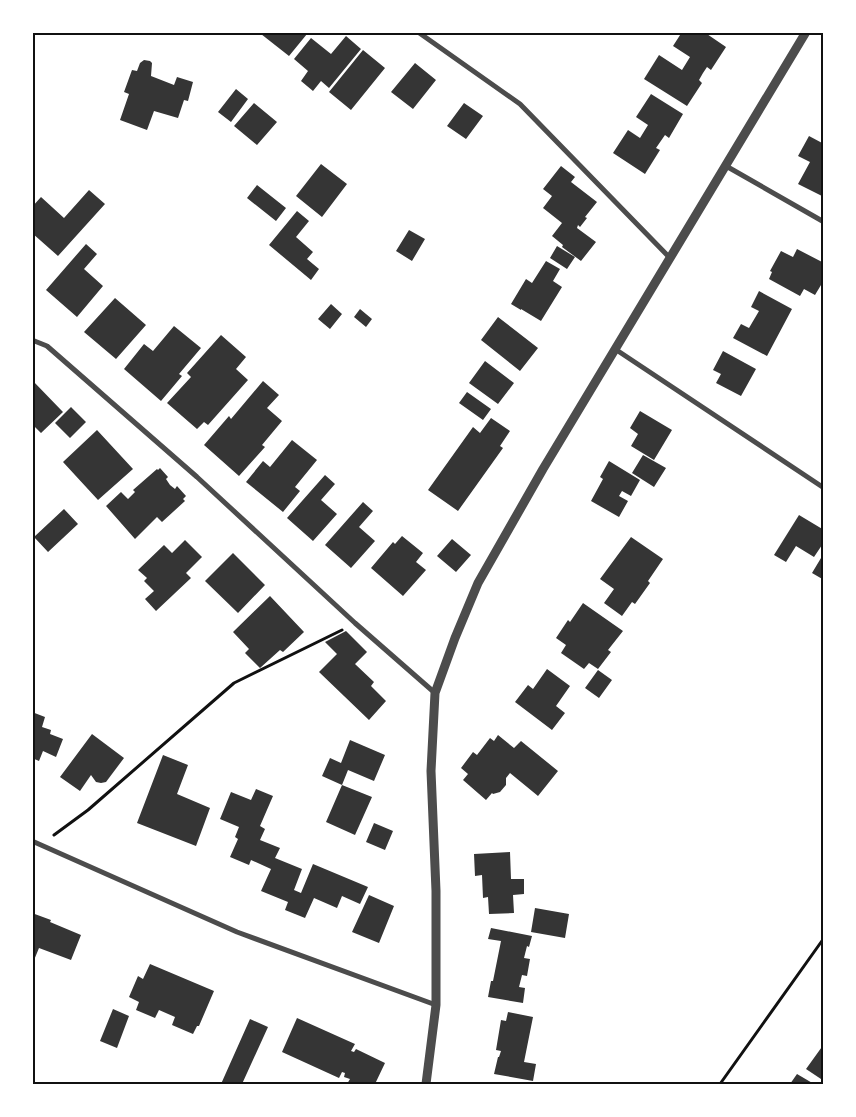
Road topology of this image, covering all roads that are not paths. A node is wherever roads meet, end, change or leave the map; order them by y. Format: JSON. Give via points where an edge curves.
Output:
{"nodes":[{"id":1,"x":418,"y":32,"type":"edge"},
{"id":2,"x":806,"y":32,"type":"edge"},
{"id":3,"x":726,"y":166,"type":"junction"},
{"id":4,"x":824,"y":222,"type":"edge"},
{"id":5,"x":670,"y":258,"type":"junction"},
{"id":6,"x":32,"y":340,"type":"edge"},
{"id":7,"x":615,"y":349,"type":"junction"},
{"id":8,"x":824,"y":488,"type":"edge"},
{"id":9,"x":435,"y":693,"type":"junction"},
{"id":10,"x":32,"y":841,"type":"edge"},
{"id":11,"x":436,"y":1005,"type":"junction"},
{"id":12,"x":426,"y":1084,"type":"edge"}],
"edges":[{"from":1,"to":5,"type":"street","via":[[520,104]]},
{"from":2,"to":3,"type":"street"},
{"from":3,"to":4,"type":"street"},
{"from":3,"to":5,"type":"street"},
{"from":5,"to":7,"type":"street"},
{"from":6,"to":9,"type":"street","via":[[47,346],[197,477]]},
{"from":7,"to":8,"type":"street"},
{"from":7,"to":9,"type":"street","via":[[478,583]]},
{"from":9,"to":11,"type":"street","via":[[431,771]]},
{"from":10,"to":11,"type":"street","via":[[237,932]]},
{"from":11,"to":12,"type":"street"}]}
